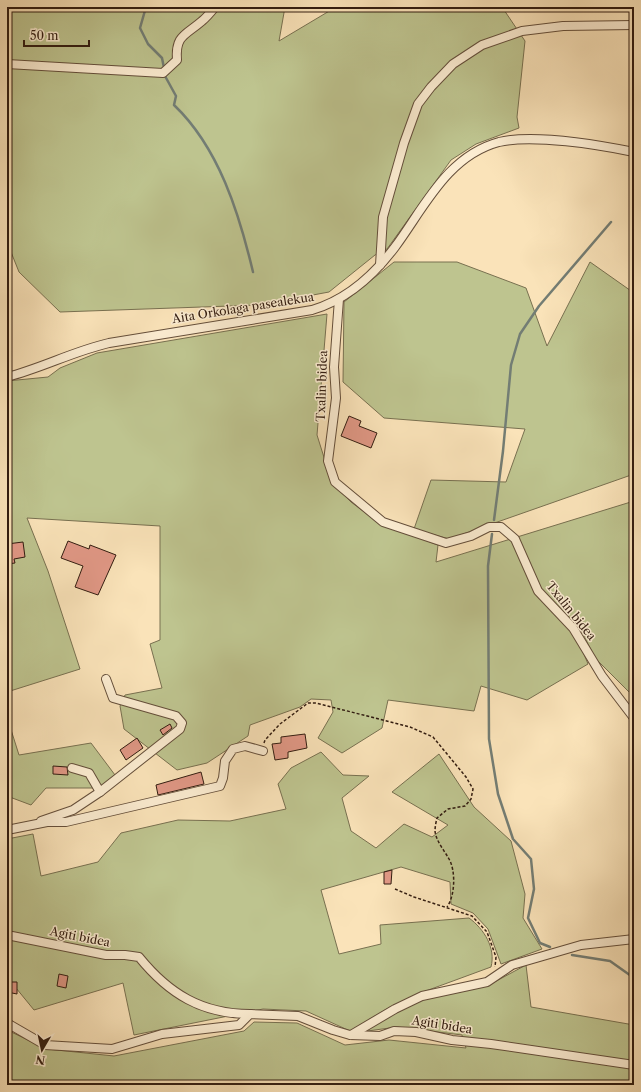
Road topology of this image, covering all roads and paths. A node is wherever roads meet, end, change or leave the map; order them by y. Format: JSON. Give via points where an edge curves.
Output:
{"nodes":[{"id":1,"x":215,"y":7,"type":"edge"},
{"id":2,"x":634,"y":25,"type":"edge"},
{"id":3,"x":7,"y":64,"type":"edge"},
{"id":4,"x":634,"y":152,"type":"edge"},
{"id":5,"x":380,"y":265,"type":"junction"},
{"id":6,"x":338,"y":299,"type":"junction"},
{"id":7,"x":7,"y":377,"type":"edge"},
{"id":8,"x":106,"y":679,"type":"dead end"},
{"id":9,"x":634,"y":718,"type":"edge"},
{"id":10,"x":263,"y":751,"type":"joint"},
{"id":11,"x":72,"y":768,"type":"dead end"},
{"id":12,"x":100,"y":792,"type":"junction"},
{"id":13,"x":31,"y":825,"type":"junction"},
{"id":14,"x":7,"y":830,"type":"edge"},
{"id":15,"x":395,"y":889,"type":"dead end"},
{"id":16,"x":447,"y":907,"type":"junction"},
{"id":17,"x":7,"y":935,"type":"edge"},
{"id":18,"x":634,"y":938,"type":"edge"},
{"id":19,"x":494,"y":977,"type":"junction"},
{"id":20,"x":250,"y":1014,"type":"junction"},
{"id":21,"x":9,"y":1024,"type":"edge"},
{"id":22,"x":350,"y":1035,"type":"junction"},
{"id":23,"x":634,"y":1065,"type":"edge"}],
"edges":[{"from":1,"to":3,"type":"street","via":[[202,21],[187,31],[176,47],[177,60],[163,73]]},
{"from":2,"to":5,"type":"street","via":[[563,26],[522,31],[482,45],[454,64],[418,104],[383,217]]},
{"from":4,"to":5,"type":"street","name":"Aita Orkolaga pasealekua","via":[[592,145],[528,140],[507,141],[485,147],[452,169]]},
{"from":5,"to":6,"type":"street","name":"Aita Orkolaga pasealekua"},
{"from":6,"to":7,"type":"street","name":"Aita Orkolaga pasealekua","via":[[312,310],[109,343]]},
{"from":6,"to":9,"type":"street","name":"Txalin bidea","via":[[334,367],[336,398],[328,460],[335,482],[383,522],[446,543],[471,536],[489,527],[501,527],[515,539],[538,591],[577,635],[602,676]]},
{"from":8,"to":12,"type":"street","via":[[113,698],[176,716],[182,723],[180,729]]},
{"from":10,"to":13,"type":"street","via":[[245,746],[233,749],[226,761],[220,786],[66,822]]},
{"from":10,"to":16,"type":"path","via":[[264,740],[308,703],[410,727],[433,737],[473,789],[471,799],[465,806],[448,808],[437,818],[435,831],[450,860],[452,874],[453,892]]},
{"from":11,"to":12,"type":"street","via":[[89,773]]},
{"from":12,"to":13,"type":"street","via":[[73,810]]},
{"from":13,"to":14,"type":"street"},
{"from":15,"to":16,"type":"path"},
{"from":16,"to":19,"type":"path","via":[[472,916],[487,932],[496,957]]},
{"from":17,"to":20,"type":"street","name":"Agiti bidea","via":[[106,955],[140,957],[152,974],[183,999],[212,1009]]},
{"from":18,"to":19,"type":"street","via":[[582,945],[512,965]]},
{"from":19,"to":22,"type":"street","via":[[487,982],[422,996]]},
{"from":20,"to":21,"type":"street","via":[[240,1025],[162,1034],[112,1050],[45,1044]]},
{"from":20,"to":22,"type":"street","name":"Agiti bidea","via":[[298,1016]]},
{"from":22,"to":23,"type":"street","name":"Agiti bidea","via":[[380,1036],[394,1031],[416,1032],[452,1040]]}]}
